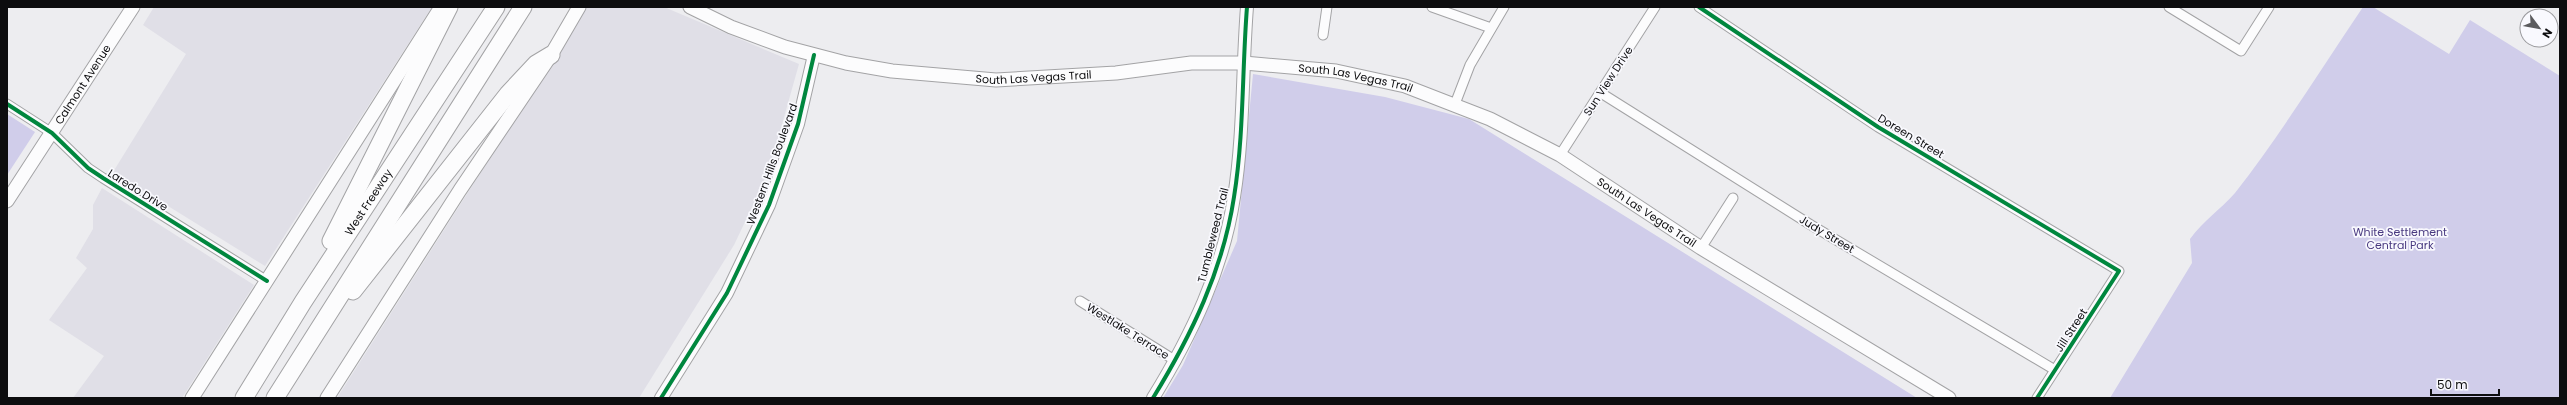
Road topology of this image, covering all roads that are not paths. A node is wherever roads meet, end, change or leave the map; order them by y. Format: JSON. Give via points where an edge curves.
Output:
{"nodes":[{"id":1,"x":133,"y":7,"type":"edge"},
{"id":2,"x":441,"y":7,"type":"edge"},
{"id":3,"x":449,"y":7,"type":"edge"},
{"id":4,"x":496,"y":7,"type":"edge"},
{"id":5,"x":523,"y":7,"type":"edge"},
{"id":6,"x":580,"y":7,"type":"edge"},
{"id":7,"x":690,"y":7,"type":"edge"},
{"id":8,"x":1247,"y":7,"type":"edge"},
{"id":9,"x":1327,"y":7,"type":"edge"},
{"id":10,"x":1432,"y":7,"type":"edge"},
{"id":11,"x":1504,"y":7,"type":"edge"},
{"id":12,"x":1655,"y":7,"type":"edge"},
{"id":13,"x":1699,"y":7,"type":"edge"},
{"id":14,"x":2169,"y":7,"type":"edge"},
{"id":15,"x":2269,"y":7,"type":"edge"},
{"id":16,"x":1491,"y":28,"type":"junction"},
{"id":17,"x":1323,"y":35,"type":"dead end"},
{"id":18,"x":551,"y":55,"type":"junction"},
{"id":19,"x":814,"y":55,"type":"junction"},
{"id":20,"x":1244,"y":63,"type":"junction"},
{"id":21,"x":1601,"y":93,"type":"junction"},
{"id":22,"x":7,"y":104,"type":"edge"},
{"id":23,"x":1455,"y":104,"type":"junction"},
{"id":24,"x":52,"y":133,"type":"junction"},
{"id":25,"x":1560,"y":155,"type":"junction"},
{"id":26,"x":1733,"y":198,"type":"dead end"},
{"id":27,"x":7,"y":201,"type":"edge"},
{"id":28,"x":1701,"y":248,"type":"junction"},
{"id":29,"x":2119,"y":271,"type":"joint"},
{"id":30,"x":267,"y":281,"type":"junction"},
{"id":31,"x":1080,"y":301,"type":"dead end"},
{"id":32,"x":303,"y":302,"type":"junction"},
{"id":33,"x":328,"y":314,"type":"junction"},
{"id":34,"x":1176,"y":361,"type":"junction"},
{"id":35,"x":2055,"y":370,"type":"junction"},
{"id":36,"x":192,"y":398,"type":"edge"},
{"id":37,"x":244,"y":398,"type":"edge"},
{"id":38,"x":275,"y":398,"type":"edge"},
{"id":39,"x":327,"y":398,"type":"edge"},
{"id":40,"x":661,"y":398,"type":"edge"},
{"id":41,"x":1153,"y":398,"type":"edge"},
{"id":42,"x":1949,"y":398,"type":"edge"},
{"id":43,"x":2038,"y":398,"type":"edge"}],
"edges":[{"from":1,"to":24,"type":"main road","name":"Calmont Avenue"},
{"from":2,"to":30,"type":"main road"},
{"from":3,"to":32,"type":"highway","via":[[335,235],[315,269]]},
{"from":4,"to":32,"type":"highway","name":"West Freeway"},
{"from":5,"to":33,"type":"highway"},
{"from":6,"to":18,"type":"main road"},
{"from":7,"to":19,"type":"main road","name":"South Las Vegas Trail","via":[[731,27]]},
{"from":8,"to":20,"type":"street","name":"Tumbleweed Trail"},
{"from":9,"to":17,"type":"street"},
{"from":10,"to":16,"type":"street"},
{"from":11,"to":16,"type":"street"},
{"from":12,"to":21,"type":"street","name":"Sun View Drive"},
{"from":13,"to":29,"type":"street","name":"Doreen Street","via":[[1878,127]]},
{"from":14,"to":15,"type":"street","via":[[2241,51]]},
{"from":16,"to":23,"type":"street","via":[[1470,64]]},
{"from":18,"to":33,"type":"highway","via":[[536,64],[508,94],[360,283]]},
{"from":18,"to":39,"type":"main road","via":[[460,190]]},
{"from":19,"to":20,"type":"main road","name":"South Las Vegas Trail","via":[[892,70],[996,80],[1116,73],[1191,63]]},
{"from":19,"to":40,"type":"street","name":"Western Hills Boulevard","via":[[798,124],[769,205],[729,289]]},
{"from":20,"to":23,"type":"main road","name":"South Las Vegas Trail","via":[[1308,68],[1366,77],[1405,86]]},
{"from":20,"to":34,"type":"street","name":"Tumbleweed Trail","via":[[1234,198],[1208,292],[1190,336]]},
{"from":21,"to":25,"type":"street","name":"Sun View Drive"},
{"from":21,"to":35,"type":"street","name":"Judy Street","via":[[1811,225]]},
{"from":22,"to":24,"type":"street","name":"Laredo Drive"},
{"from":23,"to":25,"type":"main road","name":"South Las Vegas Trail"},
{"from":24,"to":27,"type":"main road","name":"Calmont Avenue"},
{"from":24,"to":30,"type":"street","name":"Laredo Drive","via":[[88,168]]},
{"from":25,"to":28,"type":"main road","name":"South Las Vegas Trail"},
{"from":26,"to":28,"type":"street"},
{"from":28,"to":42,"type":"main road","name":"South Las Vegas Trail"},
{"from":29,"to":35,"type":"street","name":"Jill Street"},
{"from":30,"to":36,"type":"main road"},
{"from":31,"to":34,"type":"street","name":"Westlake Terrace"},
{"from":32,"to":37,"type":"highway","name":"West Freeway"},
{"from":33,"to":38,"type":"highway"},
{"from":34,"to":41,"type":"street","name":"Tumbleweed Trail"},
{"from":35,"to":43,"type":"street","name":"Jill Street"}]}
